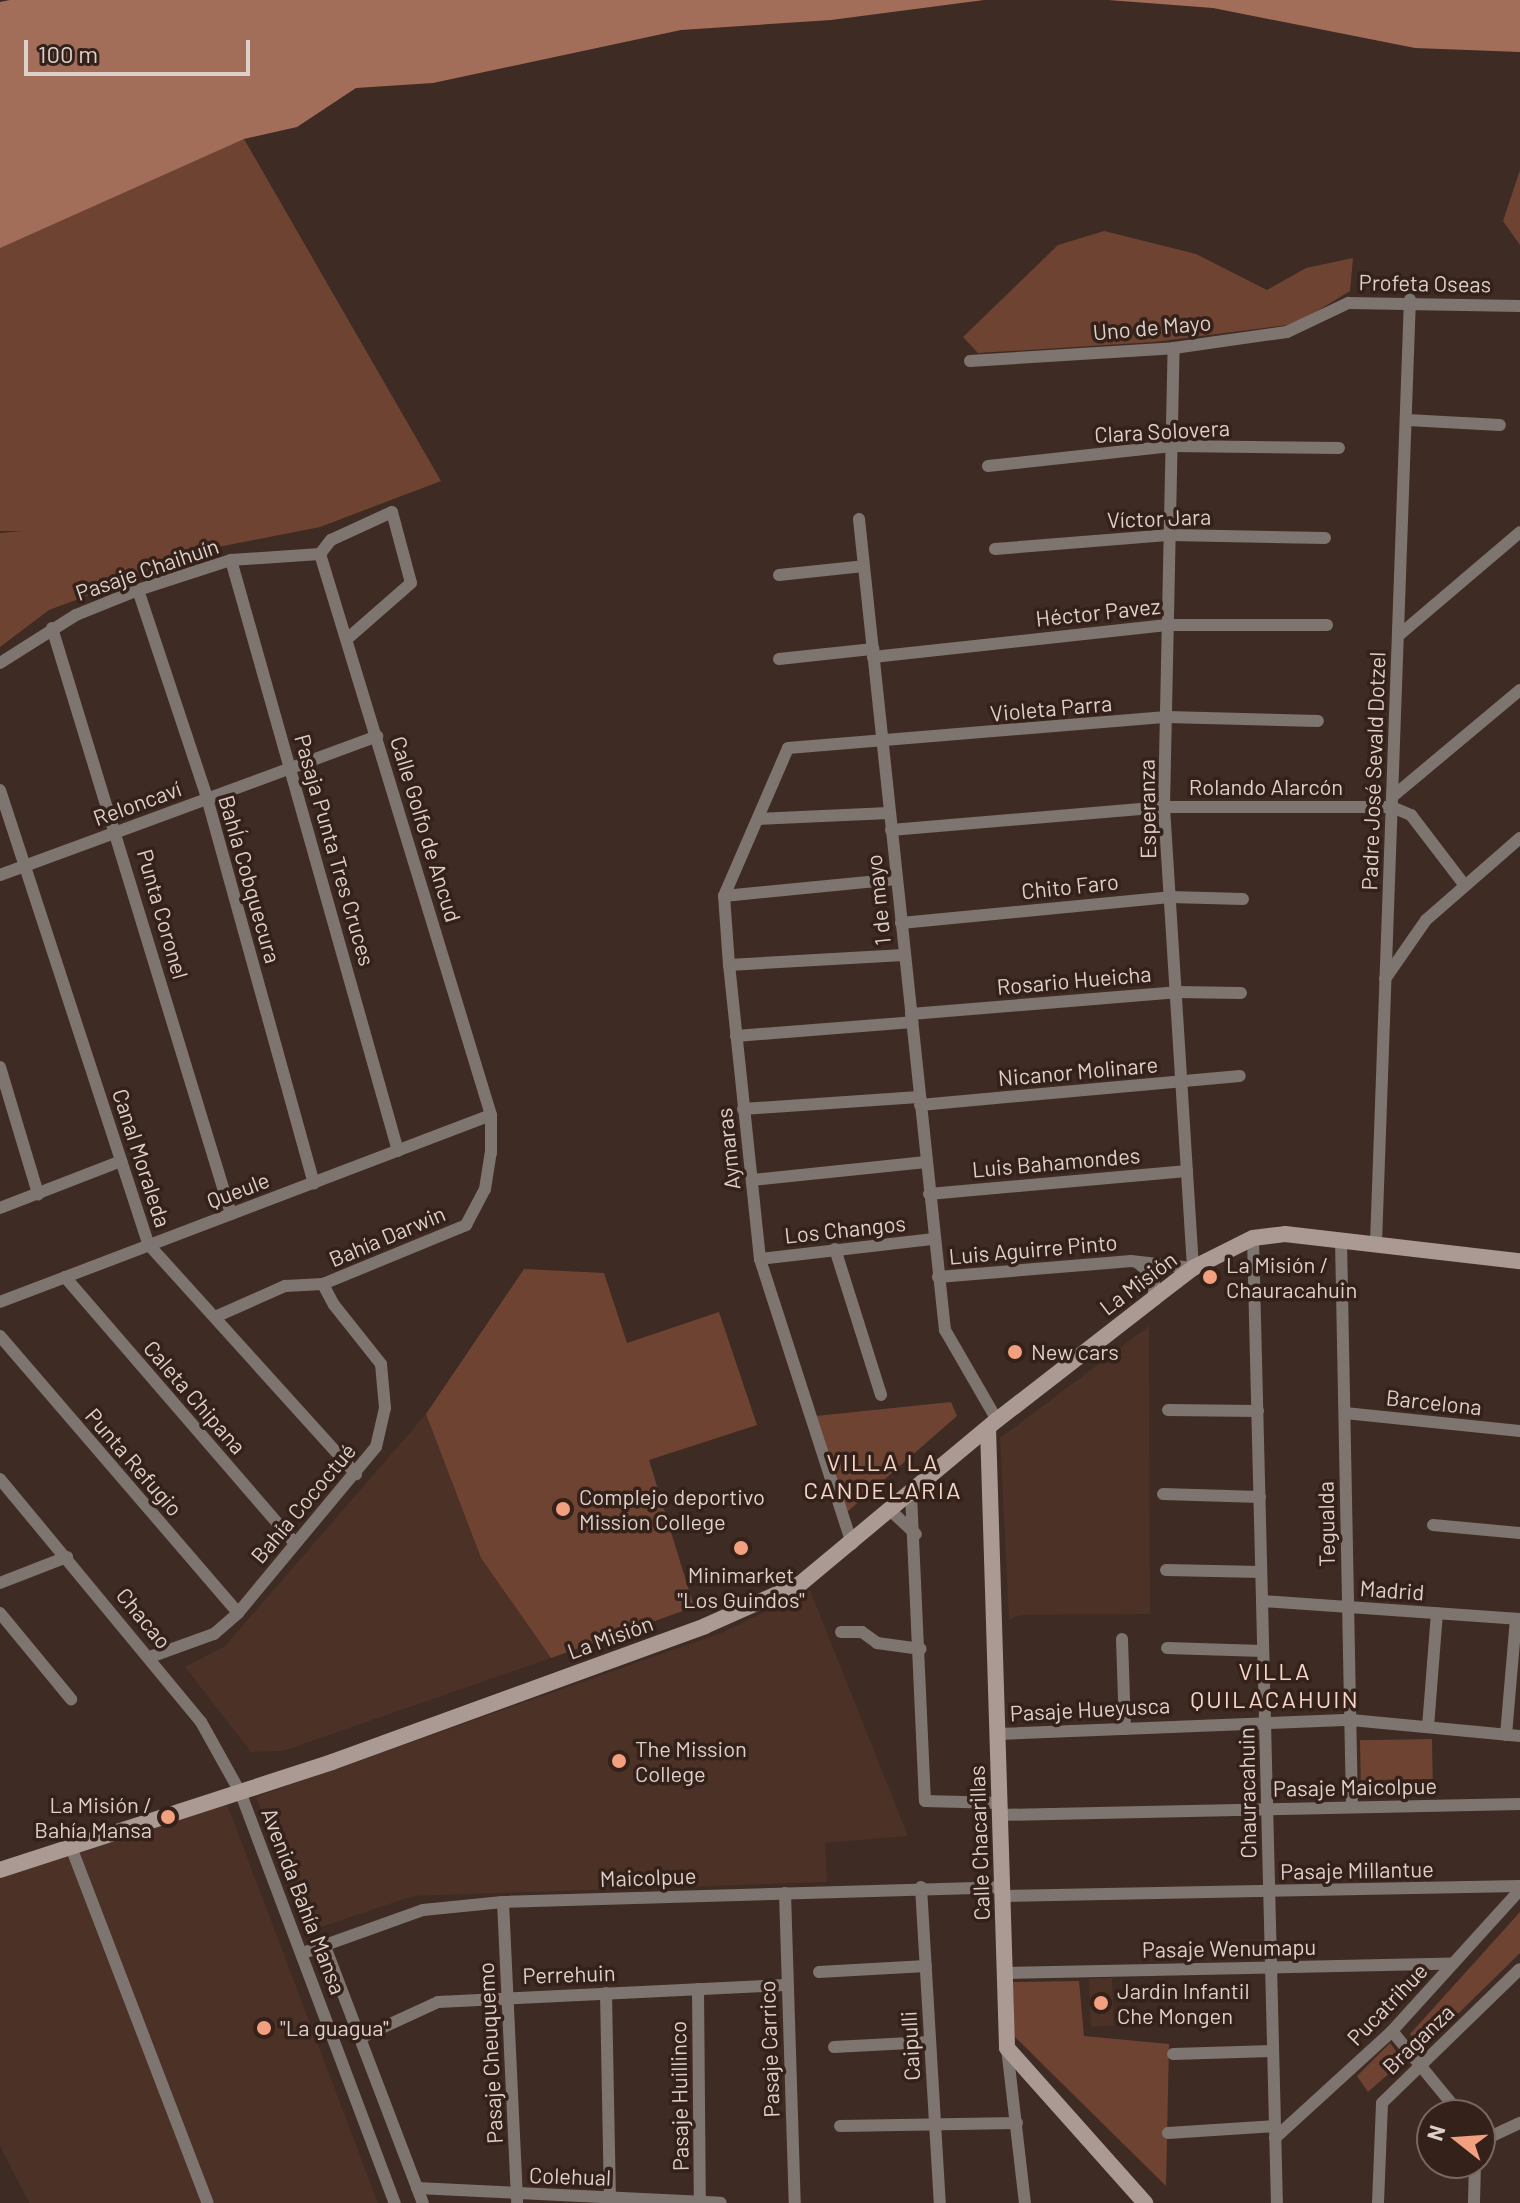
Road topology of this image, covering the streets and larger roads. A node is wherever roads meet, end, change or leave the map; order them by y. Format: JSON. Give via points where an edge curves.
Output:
{"nodes":[{"id":1,"x":1410,"y":300,"type":"junction"},
{"id":2,"x":1520,"y":306,"type":"edge"},
{"id":3,"x":1331,"y":309,"type":"joint"},
{"id":4,"x":1174,"y":348,"type":"junction"},
{"id":5,"x":970,"y":361,"type":"dead end"},
{"id":6,"x":1407,"y":420,"type":"junction"},
{"id":7,"x":1500,"y":425,"type":"dead end"},
{"id":8,"x":1172,"y":446,"type":"junction"},
{"id":9,"x":1339,"y":448,"type":"dead end"},
{"id":10,"x":988,"y":466,"type":"dead end"},
{"id":11,"x":859,"y":519,"type":"dead end"},
{"id":12,"x":1520,"y":532,"type":"edge"},
{"id":13,"x":1170,"y":535,"type":"junction"},
{"id":14,"x":1325,"y":538,"type":"dead end"},
{"id":15,"x":995,"y":549,"type":"dead end"},
{"id":16,"x":320,"y":554,"type":"junction"},
{"id":17,"x":231,"y":560,"type":"junction"},
{"id":18,"x":864,"y":566,"type":"junction"},
{"id":19,"x":779,"y":575,"type":"dead end"},
{"id":20,"x":138,"y":590,"type":"junction"},
{"id":21,"x":1169,"y":625,"type":"junction"},
{"id":22,"x":1327,"y":625,"type":"dead end"},
{"id":23,"x":52,"y":628,"type":"junction"},
{"id":24,"x":1398,"y":636,"type":"junction"},
{"id":25,"x":347,"y":639,"type":"junction"},
{"id":26,"x":873,"y":653,"type":"junction"},
{"id":27,"x":779,"y":659,"type":"dead end"},
{"id":28,"x":0,"y":663,"type":"edge"},
{"id":29,"x":1520,"y":690,"type":"edge"},
{"id":30,"x":1167,"y":717,"type":"junction"},
{"id":31,"x":1318,"y":721,"type":"dead end"},
{"id":32,"x":377,"y":736,"type":"junction"},
{"id":33,"x":882,"y":743,"type":"junction"},
{"id":34,"x":788,"y":748,"type":"joint"},
{"id":35,"x":292,"y":767,"type":"junction"},
{"id":36,"x":0,"y":790,"type":"edge"},
{"id":37,"x":207,"y":798,"type":"junction"},
{"id":38,"x":1392,"y":802,"type":"junction"},
{"id":39,"x":1164,"y":807,"type":"junction"},
{"id":40,"x":889,"y":813,"type":"junction"},
{"id":41,"x":759,"y":819,"type":"junction"},
{"id":42,"x":891,"y":830,"type":"junction"},
{"id":43,"x":118,"y":831,"type":"junction"},
{"id":44,"x":1520,"y":838,"type":"edge"},
{"id":45,"x":25,"y":866,"type":"junction"},
{"id":46,"x":0,"y":875,"type":"edge"},
{"id":47,"x":896,"y":879,"type":"junction"},
{"id":48,"x":1463,"y":883,"type":"junction"},
{"id":49,"x":724,"y":896,"type":"junction"},
{"id":50,"x":1170,"y":897,"type":"junction"},
{"id":51,"x":1243,"y":899,"type":"dead end"},
{"id":52,"x":901,"y":923,"type":"junction"},
{"id":53,"x":904,"y":955,"type":"junction"},
{"id":54,"x":729,"y":965,"type":"junction"},
{"id":55,"x":1385,"y":979,"type":"junction"},
{"id":56,"x":1176,"y":992,"type":"junction"},
{"id":57,"x":1241,"y":993,"type":"dead end"},
{"id":58,"x":911,"y":1018,"type":"junction"},
{"id":59,"x":736,"y":1036,"type":"junction"},
{"id":60,"x":0,"y":1067,"type":"edge"},
{"id":61,"x":1240,"y":1076,"type":"dead end"},
{"id":62,"x":1181,"y":1082,"type":"junction"},
{"id":63,"x":920,"y":1101,"type":"junction"},
{"id":64,"x":743,"y":1109,"type":"junction"},
{"id":65,"x":491,"y":1115,"type":"junction"},
{"id":66,"x":398,"y":1151,"type":"junction"},
{"id":67,"x":121,"y":1161,"type":"junction"},
{"id":68,"x":926,"y":1162,"type":"junction"},
{"id":69,"x":1187,"y":1171,"type":"junction"},
{"id":70,"x":752,"y":1180,"type":"junction"},
{"id":71,"x":314,"y":1183,"type":"junction"},
{"id":72,"x":38,"y":1194,"type":"junction"},
{"id":73,"x":929,"y":1194,"type":"junction"},
{"id":74,"x":0,"y":1208,"type":"edge"},
{"id":75,"x":231,"y":1214,"type":"junction"},
{"id":76,"x":1253,"y":1238,"type":"junction"},
{"id":77,"x":934,"y":1239,"type":"junction"},
{"id":78,"x":1341,"y":1240,"type":"junction"},
{"id":79,"x":1376,"y":1243,"type":"junction"},
{"id":80,"x":149,"y":1245,"type":"junction"},
{"id":81,"x":835,"y":1249,"type":"junction"},
{"id":82,"x":760,"y":1259,"type":"junction"},
{"id":83,"x":1131,"y":1261,"type":"junction"},
{"id":84,"x":1520,"y":1261,"type":"edge"},
{"id":85,"x":1193,"y":1268,"type":"junction"},
{"id":86,"x":65,"y":1277,"type":"junction"},
{"id":87,"x":938,"y":1277,"type":"junction"},
{"id":88,"x":323,"y":1284,"type":"junction"},
{"id":89,"x":1154,"y":1298,"type":"junction"},
{"id":90,"x":0,"y":1302,"type":"edge"},
{"id":91,"x":215,"y":1317,"type":"junction"},
{"id":92,"x":0,"y":1336,"type":"edge"},
{"id":93,"x":881,"y":1395,"type":"dead end"},
{"id":94,"x":1168,"y":1410,"type":"dead end"},
{"id":95,"x":1258,"y":1411,"type":"junction"},
{"id":96,"x":1345,"y":1413,"type":"junction"},
{"id":97,"x":992,"y":1424,"type":"junction"},
{"id":98,"x":1520,"y":1431,"type":"edge"},
{"id":99,"x":356,"y":1474,"type":"junction"},
{"id":100,"x":2,"y":1485,"type":"edge"},
{"id":101,"x":911,"y":1494,"type":"junction"},
{"id":102,"x":1163,"y":1494,"type":"dead end"},
{"id":103,"x":1260,"y":1497,"type":"junction"},
{"id":104,"x":891,"y":1511,"type":"junction"},
{"id":105,"x":1433,"y":1525,"type":"dead end"},
{"id":106,"x":1520,"y":1533,"type":"edge"},
{"id":107,"x":916,"y":1534,"type":"junction"},
{"id":108,"x":295,"y":1543,"type":"junction"},
{"id":109,"x":852,"y":1544,"type":"junction"},
{"id":110,"x":67,"y":1557,"type":"junction"},
{"id":111,"x":1166,"y":1570,"type":"dead end"},
{"id":112,"x":1261,"y":1572,"type":"junction"},
{"id":113,"x":0,"y":1583,"type":"edge"},
{"id":114,"x":1262,"y":1601,"type":"junction"},
{"id":115,"x":1348,"y":1607,"type":"junction"},
{"id":116,"x":0,"y":1613,"type":"edge"},
{"id":117,"x":238,"y":1613,"type":"junction"},
{"id":118,"x":1437,"y":1613,"type":"junction"},
{"id":119,"x":1518,"y":1619,"type":"edge"},
{"id":120,"x":841,"y":1632,"type":"dead end"},
{"id":121,"x":1122,"y":1639,"type":"dead end"},
{"id":122,"x":1167,"y":1648,"type":"dead end"},
{"id":123,"x":921,"y":1649,"type":"junction"},
{"id":124,"x":1263,"y":1651,"type":"junction"},
{"id":125,"x":150,"y":1657,"type":"junction"},
{"id":126,"x":71,"y":1699,"type":"dead end"},
{"id":127,"x":1265,"y":1720,"type":"junction"},
{"id":128,"x":1351,"y":1720,"type":"junction"},
{"id":129,"x":1428,"y":1727,"type":"junction"},
{"id":130,"x":1125,"y":1729,"type":"junction"},
{"id":131,"x":997,"y":1734,"type":"junction"},
{"id":132,"x":1506,"y":1735,"type":"junction"},
{"id":133,"x":1520,"y":1736,"type":"edge"},
{"id":134,"x":241,"y":1794,"type":"junction"},
{"id":135,"x":1520,"y":1804,"type":"edge"},
{"id":136,"x":1352,"y":1807,"type":"junction"},
{"id":137,"x":1000,"y":1809,"type":"junction"},
{"id":138,"x":1267,"y":1809,"type":"junction"},
{"id":139,"x":71,"y":1847,"type":"junction"},
{"id":140,"x":0,"y":1870,"type":"edge"},
{"id":141,"x":921,"y":1887,"type":"junction"},
{"id":142,"x":1520,"y":1888,"type":"edge"},
{"id":143,"x":1002,"y":1892,"type":"junction"},
{"id":144,"x":1269,"y":1892,"type":"junction"},
{"id":145,"x":785,"y":1893,"type":"junction"},
{"id":146,"x":503,"y":1902,"type":"junction"},
{"id":147,"x":324,"y":1944,"type":"junction"},
{"id":148,"x":303,"y":1953,"type":"junction"},
{"id":149,"x":1453,"y":1964,"type":"junction"},
{"id":150,"x":926,"y":1966,"type":"junction"},
{"id":151,"x":1271,"y":1968,"type":"junction"},
{"id":152,"x":1520,"y":1969,"type":"edge"},
{"id":153,"x":819,"y":1972,"type":"dead end"},
{"id":154,"x":1005,"y":1973,"type":"junction"},
{"id":155,"x":786,"y":1985,"type":"junction"},
{"id":156,"x":698,"y":1989,"type":"junction"},
{"id":157,"x":606,"y":1993,"type":"junction"},
{"id":158,"x":508,"y":1997,"type":"junction"},
{"id":159,"x":1392,"y":2031,"type":"junction"},
{"id":160,"x":362,"y":2037,"type":"junction"},
{"id":161,"x":929,"y":2042,"type":"junction"},
{"id":162,"x":834,"y":2047,"type":"dead end"},
{"id":163,"x":1007,"y":2048,"type":"junction"},
{"id":164,"x":1273,"y":2051,"type":"junction"},
{"id":165,"x":1173,"y":2054,"type":"dead end"},
{"id":166,"x":1417,"y":2066,"type":"junction"},
{"id":167,"x":1447,"y":2099,"type":"edge"},
{"id":168,"x":1017,"y":2123,"type":"junction"},
{"id":169,"x":1520,"y":2123,"type":"edge"},
{"id":170,"x":935,"y":2125,"type":"junction"},
{"id":171,"x":840,"y":2126,"type":"dead end"},
{"id":172,"x":1275,"y":2132,"type":"junction"},
{"id":173,"x":1168,"y":2133,"type":"dead end"},
{"id":174,"x":1496,"y":2134,"type":"edge"},
{"id":175,"x":1475,"y":2179,"type":"edge"},
{"id":176,"x":417,"y":2188,"type":"junction"},
{"id":177,"x":1132,"y":2196,"type":"edge"},
{"id":178,"x":610,"y":2198,"type":"junction"},
{"id":179,"x":517,"y":2199,"type":"edge"},
{"id":180,"x":700,"y":2202,"type":"edge"},
{"id":181,"x":208,"y":2203,"type":"edge"},
{"id":182,"x":395,"y":2203,"type":"edge"},
{"id":183,"x":423,"y":2203,"type":"edge"},
{"id":184,"x":721,"y":2203,"type":"edge"},
{"id":185,"x":795,"y":2203,"type":"edge"},
{"id":186,"x":940,"y":2203,"type":"edge"},
{"id":187,"x":1025,"y":2203,"type":"edge"},
{"id":188,"x":1145,"y":2203,"type":"edge"},
{"id":189,"x":1277,"y":2203,"type":"edge"},
{"id":190,"x":1378,"y":2203,"type":"edge"},
{"id":191,"x":1474,"y":2203,"type":"edge"}],
"edges":[{"from":1,"to":2,"type":"street","name":"Profeta Oseas"},
{"from":1,"to":3,"type":"street","name":"Profeta Oseas","via":[[1348,303]]},
{"from":1,"to":6,"type":"street","name":"Padre José Sevald Dotzel"},
{"from":3,"to":4,"type":"street","name":"Uno de Mayo","via":[[1287,332]]},
{"from":4,"to":5,"type":"street","name":"Uno de Mayo"},
{"from":4,"to":8,"type":"street","name":"Esperanza"},
{"from":6,"to":7,"type":"street"},
{"from":6,"to":24,"type":"street","name":"Padre José Sevald Dotzel"},
{"from":8,"to":9,"type":"street","name":"Clara Solovera"},
{"from":8,"to":10,"type":"street","name":"Clara Solovera"},
{"from":8,"to":13,"type":"street","name":"Esperanza"},
{"from":11,"to":18,"type":"street","name":"1 de mayo"},
{"from":12,"to":24,"type":"street"},
{"from":13,"to":14,"type":"street","name":"Víctor Jara"},
{"from":13,"to":15,"type":"street","name":"Víctor Jara"},
{"from":13,"to":21,"type":"street","name":"Esperanza"},
{"from":16,"to":17,"type":"street","name":"Pasaje Chaihuín"},
{"from":16,"to":25,"type":"street","name":"Calle Golfo de Ancud"},
{"from":16,"to":25,"type":"street","via":[[331,540],[392,512],[411,583]]},
{"from":17,"to":20,"type":"street","name":"Pasaje Chaihuín"},
{"from":17,"to":35,"type":"street","name":"Pasaja Punta Tres Cruces"},
{"from":18,"to":19,"type":"street"},
{"from":18,"to":26,"type":"street","name":"1 de mayo"},
{"from":20,"to":23,"type":"street","name":"Pasaje Chaihuín"},
{"from":20,"to":37,"type":"street","name":"BahÍa Cobquecura"},
{"from":21,"to":22,"type":"street","name":"Héctor Pavez"},
{"from":21,"to":26,"type":"street","name":"Héctor Pavez"},
{"from":21,"to":30,"type":"street","name":"Esperanza"},
{"from":23,"to":28,"type":"street","name":"Pasaje Chaihuín"},
{"from":23,"to":43,"type":"street","name":"Punta Coronel"},
{"from":24,"to":38,"type":"street","name":"Padre José Sevald Dotzel"},
{"from":25,"to":32,"type":"street","name":"Calle Golfo de Ancud"},
{"from":26,"to":27,"type":"street","name":"Héctor Pavez"},
{"from":26,"to":33,"type":"street","name":"1 de mayo"},
{"from":29,"to":38,"type":"street"},
{"from":30,"to":31,"type":"street","name":"Violeta Parra"},
{"from":30,"to":33,"type":"street","name":"Violeta Parra"},
{"from":30,"to":39,"type":"street","name":"Esperanza"},
{"from":32,"to":35,"type":"street","name":"Reloncaví"},
{"from":32,"to":65,"type":"street","name":"Calle Golfo de Ancud"},
{"from":33,"to":34,"type":"street","name":"Violeta Parra"},
{"from":33,"to":40,"type":"street","name":"1 de mayo"},
{"from":34,"to":41,"type":"street","name":"Aymaras"},
{"from":35,"to":37,"type":"street","name":"Reloncaví"},
{"from":35,"to":66,"type":"street","name":"Pasaja Punta Tres Cruces"},
{"from":36,"to":45,"type":"street","name":"Canal Moraleda"},
{"from":37,"to":43,"type":"street","name":"Reloncaví"},
{"from":37,"to":71,"type":"street","name":"BahÍa Cobquecura"},
{"from":38,"to":39,"type":"street","name":"Rolando Alarcón"},
{"from":38,"to":48,"type":"street","via":[[1411,815]]},
{"from":38,"to":55,"type":"street","name":"Padre José Sevald Dotzel"},
{"from":39,"to":42,"type":"street","name":"Rolando Alarcón"},
{"from":39,"to":50,"type":"street","name":"Esperanza"},
{"from":40,"to":41,"type":"street"},
{"from":40,"to":42,"type":"street","name":"1 de mayo"},
{"from":41,"to":49,"type":"street","name":"Aymaras"},
{"from":42,"to":47,"type":"street","name":"1 de mayo"},
{"from":43,"to":45,"type":"street","name":"Reloncaví"},
{"from":43,"to":75,"type":"street","name":"Punta Coronel"},
{"from":44,"to":48,"type":"street"},
{"from":45,"to":46,"type":"street","name":"Reloncaví"},
{"from":45,"to":67,"type":"street","name":"Canal Moraleda"},
{"from":47,"to":49,"type":"street"},
{"from":47,"to":52,"type":"street","name":"1 de mayo"},
{"from":48,"to":55,"type":"street","via":[[1426,920]]},
{"from":49,"to":54,"type":"street","name":"Aymaras"},
{"from":50,"to":51,"type":"street","name":"Chito Faro"},
{"from":50,"to":52,"type":"street","name":"Chito Faro"},
{"from":50,"to":56,"type":"street","name":"Esperanza"},
{"from":52,"to":53,"type":"street","name":"1 de mayo"},
{"from":53,"to":54,"type":"street"},
{"from":53,"to":58,"type":"street","name":"1 de mayo"},
{"from":54,"to":59,"type":"street","name":"Aymaras"},
{"from":55,"to":79,"type":"street","name":"Padre José Sevald Dotzel"},
{"from":56,"to":57,"type":"street","name":"Rosario Hueicha"},
{"from":56,"to":58,"type":"street","name":"Rosario Hueicha"},
{"from":56,"to":62,"type":"street","name":"Esperanza"},
{"from":58,"to":59,"type":"street","name":"Rosario Hueicha"},
{"from":58,"to":63,"type":"street","name":"1 de mayo"},
{"from":59,"to":64,"type":"street","name":"Aymaras"},
{"from":60,"to":72,"type":"street"},
{"from":61,"to":62,"type":"street","name":"Nicanor Molinare"},
{"from":62,"to":63,"type":"street","name":"Nicanor Molinare"},
{"from":62,"to":69,"type":"street","name":"Esperanza"},
{"from":63,"to":64,"type":"street","name":"Nicanor Molinare"},
{"from":63,"to":68,"type":"street","name":"1 de mayo"},
{"from":64,"to":70,"type":"street","name":"Aymaras"},
{"from":65,"to":66,"type":"street","name":"Queule"},
{"from":65,"to":88,"type":"street","name":"Bahía Darwin","via":[[485,1189],[466,1225]]},
{"from":66,"to":71,"type":"street","name":"Queule"},
{"from":67,"to":72,"type":"street"},
{"from":67,"to":80,"type":"street","name":"Canal Moraleda"},
{"from":68,"to":70,"type":"street"},
{"from":68,"to":73,"type":"street","name":"1 de mayo"},
{"from":69,"to":73,"type":"street","name":"Luis Bahamondes"},
{"from":69,"to":85,"type":"street","name":"Esperanza"},
{"from":70,"to":82,"type":"street","name":"Aymaras"},
{"from":71,"to":75,"type":"street","name":"Queule"},
{"from":72,"to":74,"type":"street"},
{"from":73,"to":77,"type":"street","name":"1 de mayo"},
{"from":75,"to":80,"type":"street","name":"Queule"},
{"from":76,"to":78,"type":"street","name":"La Misión","via":[[1285,1234]]},
{"from":76,"to":85,"type":"street","name":"La Misión"},
{"from":76,"to":95,"type":"street","name":"Chauracahuin"},
{"from":77,"to":81,"type":"street","name":"Los Changos"},
{"from":77,"to":87,"type":"street","name":"1 de mayo"},
{"from":78,"to":79,"type":"street","name":"La Misión"},
{"from":78,"to":96,"type":"street","name":"Tegualda"},
{"from":79,"to":84,"type":"street","name":"La Misión"},
{"from":80,"to":86,"type":"street","name":"Queule"},
{"from":80,"to":91,"type":"street","name":"Canal Moraleda"},
{"from":81,"to":82,"type":"street","name":"Los Changos"},
{"from":81,"to":93,"type":"street"},
{"from":82,"to":109,"type":"street","name":"Aymaras"},
{"from":83,"to":85,"type":"street","name":"Luis Aguirre Pinto"},
{"from":83,"to":87,"type":"street","name":"Luis Aguirre Pinto"},
{"from":83,"to":89,"type":"street","name":"Luis Aguirre Pinto","via":[[1151,1271]]},
{"from":85,"to":89,"type":"street","name":"La Misión"},
{"from":86,"to":90,"type":"street","name":"Queule"},
{"from":86,"to":108,"type":"street","name":"Caleta Chipana"},
{"from":87,"to":97,"type":"street","name":"1 de mayo","via":[[945,1330]]},
{"from":88,"to":91,"type":"street","name":"Bahía Darwin","via":[[285,1286]]},
{"from":88,"to":99,"type":"street","name":"Bahía Cococtué","via":[[381,1364],[386,1386],[376,1447]]},
{"from":89,"to":97,"type":"street","name":"La Misión"},
{"from":91,"to":99,"type":"street","name":"Canal Moraleda"},
{"from":92,"to":117,"type":"street","name":"Punta Refugio"},
{"from":94,"to":95,"type":"street"},
{"from":95,"to":103,"type":"street","name":"Chauracahuin"},
{"from":96,"to":98,"type":"street","name":"Barcelona"},
{"from":96,"to":115,"type":"street","name":"Tegualda"},
{"from":97,"to":101,"type":"street","name":"La Misión"},
{"from":97,"to":131,"type":"street","name":"Calle Chacarillas"},
{"from":99,"to":108,"type":"street","name":"Bahía Cococtué"},
{"from":100,"to":110,"type":"street","name":"Chacao"},
{"from":101,"to":104,"type":"street","name":"La Misión"},
{"from":101,"to":107,"type":"street"},
{"from":102,"to":103,"type":"street"},
{"from":103,"to":112,"type":"street","name":"Chauracahuin"},
{"from":104,"to":107,"type":"street"},
{"from":104,"to":109,"type":"street","name":"La Misión"},
{"from":105,"to":106,"type":"street"},
{"from":107,"to":123,"type":"street"},
{"from":108,"to":117,"type":"street","name":"Bahía Cococtué"},
{"from":109,"to":134,"type":"street","name":"La Misión","via":[[800,1584],[705,1626]]},
{"from":110,"to":113,"type":"street"},
{"from":110,"to":125,"type":"street","name":"Chacao"},
{"from":111,"to":112,"type":"street"},
{"from":112,"to":114,"type":"street","name":"Chauracahuin"},
{"from":114,"to":115,"type":"street","name":"Madrid"},
{"from":114,"to":124,"type":"street","name":"Chauracahuin"},
{"from":115,"to":118,"type":"street","name":"Madrid"},
{"from":115,"to":128,"type":"street","name":"Tegualda"},
{"from":116,"to":126,"type":"street"},
{"from":117,"to":125,"type":"street","name":"Bahía Cococtué","via":[[214,1634]]},
{"from":118,"to":119,"type":"street","name":"Madrid"},
{"from":118,"to":129,"type":"street"},
{"from":119,"to":132,"type":"street"},
{"from":120,"to":123,"type":"street"},
{"from":121,"to":130,"type":"street"},
{"from":122,"to":124,"type":"street"},
{"from":123,"to":137,"type":"street","via":[[925,1801]]},
{"from":124,"to":127,"type":"street","name":"Chauracahuin"},
{"from":125,"to":134,"type":"street","name":"Chacao","via":[[201,1722]]},
{"from":127,"to":128,"type":"street","name":"Pasaje Hueyusca"},
{"from":127,"to":130,"type":"street","name":"Pasaje Hueyusca"},
{"from":127,"to":138,"type":"street","name":"Chauracahuin"},
{"from":128,"to":129,"type":"street","name":"Pasaje Hueyusca"},
{"from":128,"to":136,"type":"street","name":"Tegualda"},
{"from":129,"to":132,"type":"street","name":"Pasaje Hueyusca"},
{"from":130,"to":131,"type":"street","name":"Pasaje Hueyusca"},
{"from":131,"to":137,"type":"street","name":"Calle Chacarillas"},
{"from":132,"to":133,"type":"street","name":"Pasaje Hueyusca"},
{"from":134,"to":139,"type":"street","name":"La Misión"},
{"from":134,"to":148,"type":"street","name":"Avenida Bahía Mansa"},
{"from":135,"to":136,"type":"street","name":"Pasaje Maicolpue"},
{"from":136,"to":138,"type":"street","name":"Pasaje Maicolpue"},
{"from":137,"to":138,"type":"street","name":"Pasaje Maicolpue"},
{"from":137,"to":143,"type":"street","name":"Calle Chacarillas"},
{"from":138,"to":144,"type":"street","name":"Chauracahuin"},
{"from":139,"to":140,"type":"street","name":"La Misión"},
{"from":139,"to":181,"type":"street"},
{"from":141,"to":143,"type":"street","name":"Maicolpue"},
{"from":141,"to":145,"type":"street","name":"Maicolpue"},
{"from":141,"to":150,"type":"street","name":"Caipulli"},
{"from":142,"to":144,"type":"street","name":"Pasaje Millantue"},
{"from":142,"to":149,"type":"street","name":"Pucatrihue"},
{"from":143,"to":144,"type":"street","name":"Pasaje Millantue"},
{"from":143,"to":154,"type":"street","name":"Calle Chacarillas"},
{"from":144,"to":151,"type":"street","name":"Chauracahuin"},
{"from":145,"to":146,"type":"street","name":"Maicolpue"},
{"from":145,"to":155,"type":"street","name":"Pasaje Carrico"},
{"from":146,"to":147,"type":"street","name":"Maicolpue","via":[[423,1910]]},
{"from":146,"to":158,"type":"street","name":"Pasaje Cheuquemo"},
{"from":147,"to":148,"type":"street","name":"Maicolpue"},
{"from":147,"to":160,"type":"street","name":"Avenida Bahía Mansa"},
{"from":148,"to":182,"type":"street","name":"Avenida Bahía Mansa"},
{"from":149,"to":151,"type":"street","name":"Pasaje Wenumapu"},
{"from":149,"to":159,"type":"street","name":"Pucatrihue"},
{"from":150,"to":153,"type":"street"},
{"from":150,"to":161,"type":"street","name":"Caipulli"},
{"from":151,"to":154,"type":"street","name":"Pasaje Wenumapu"},
{"from":151,"to":164,"type":"street","name":"Chauracahuin"},
{"from":152,"to":166,"type":"street","name":"Braganza"},
{"from":154,"to":163,"type":"street","name":"Calle Chacarillas"},
{"from":155,"to":156,"type":"street","name":"Perrehuin"},
{"from":155,"to":185,"type":"street","name":"Pasaje Carrico"},
{"from":156,"to":157,"type":"street","name":"Perrehuin"},
{"from":156,"to":180,"type":"street","name":"Pasaje Huillinco"},
{"from":157,"to":158,"type":"street","name":"Perrehuin"},
{"from":157,"to":178,"type":"street"},
{"from":158,"to":160,"type":"street","name":"Perrehuin","via":[[438,2002]]},
{"from":158,"to":179,"type":"street","name":"Pasaje Cheuquemo"},
{"from":159,"to":166,"type":"street"},
{"from":159,"to":172,"type":"street","name":"Pucatrihue"},
{"from":160,"to":176,"type":"street","name":"Avenida Bahía Mansa"},
{"from":161,"to":162,"type":"street"},
{"from":161,"to":170,"type":"street","name":"Caipulli"},
{"from":163,"to":168,"type":"street"},
{"from":163,"to":177,"type":"street"},
{"from":164,"to":165,"type":"street"},
{"from":164,"to":172,"type":"street","name":"Chauracahuin"},
{"from":166,"to":167,"type":"street"},
{"from":166,"to":190,"type":"street","name":"Braganza","via":[[1382,2103]]},
{"from":168,"to":170,"type":"street"},
{"from":168,"to":187,"type":"street"},
{"from":169,"to":174,"type":"street"},
{"from":170,"to":171,"type":"street"},
{"from":170,"to":186,"type":"street","name":"Caipulli"},
{"from":172,"to":173,"type":"street"},
{"from":172,"to":189,"type":"street","name":"Chauracahuin"},
{"from":175,"to":191,"type":"street"},
{"from":176,"to":179,"type":"street","name":"Colehual"},
{"from":176,"to":183,"type":"street","name":"Avenida Bahía Mansa"},
{"from":177,"to":188,"type":"street"},
{"from":178,"to":179,"type":"street","name":"Colehual"},
{"from":178,"to":180,"type":"street","name":"Colehual"},
{"from":180,"to":184,"type":"street","name":"Colehual"}]}
